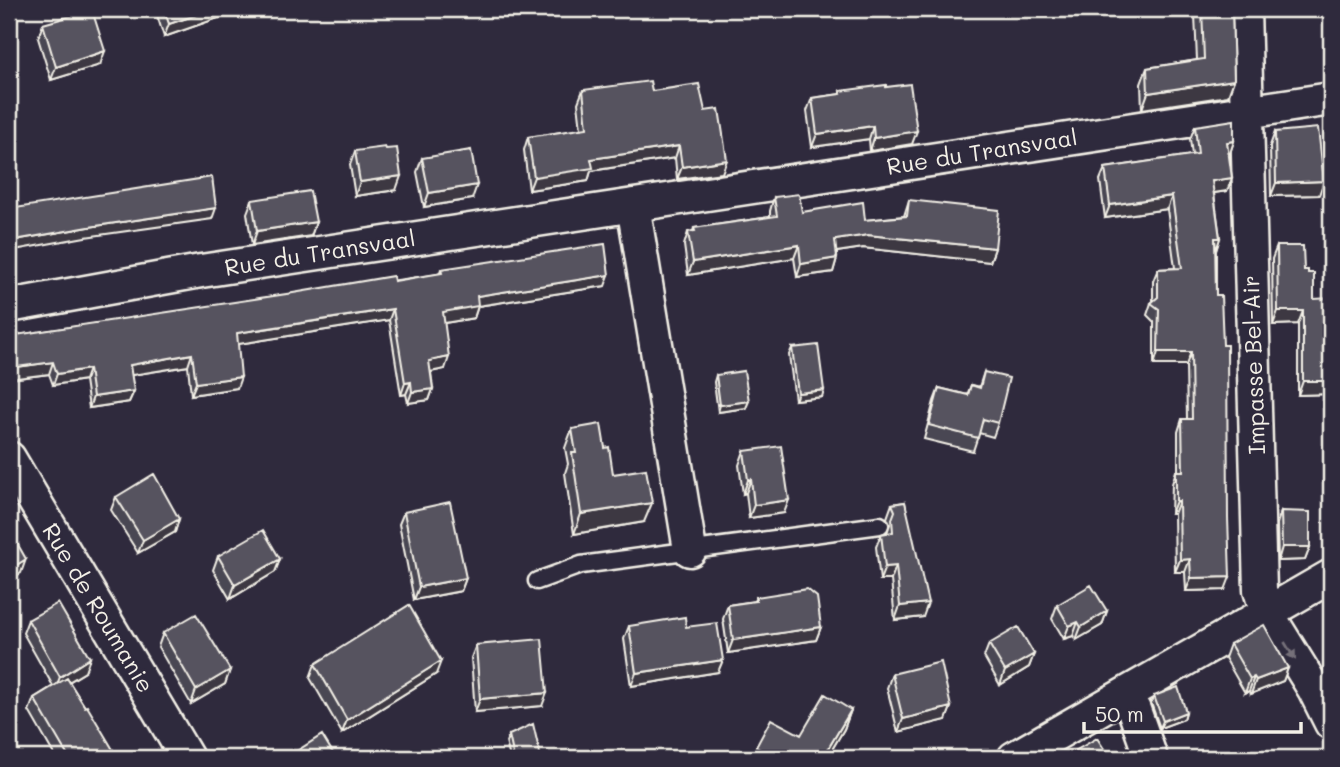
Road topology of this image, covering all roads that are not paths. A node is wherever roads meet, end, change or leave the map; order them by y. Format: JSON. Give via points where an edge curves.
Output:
{"nodes":[{"id":1,"x":1244,"y":9,"type":"edge"},
{"id":2,"x":1331,"y":99,"type":"edge"},
{"id":3,"x":1247,"y":112,"type":"junction"},
{"id":4,"x":633,"y":205,"type":"junction"},
{"id":5,"x":9,"y":306,"type":"edge"},
{"id":6,"x":9,"y":458,"type":"edge"},
{"id":7,"x":880,"y":525,"type":"dead end"},
{"id":8,"x":690,"y":550,"type":"junction"},
{"id":9,"x":1331,"y":576,"type":"edge"},
{"id":10,"x":537,"y":581,"type":"dead end"},
{"id":11,"x":1267,"y":613,"type":"junction"},
{"id":12,"x":1322,"y":685,"type":"edge"},
{"id":13,"x":1125,"y":695,"type":"junction"},
{"id":14,"x":1331,"y":723,"type":"edge"},
{"id":15,"x":187,"y":758,"type":"edge"},
{"id":16,"x":1014,"y":758,"type":"edge"},
{"id":17,"x":1152,"y":758,"type":"edge"}],
"edges":[{"from":1,"to":3,"type":"street","name":"Impasse Bel-Air"},
{"from":2,"to":3,"type":"street","name":"Rue du Transvaal"},
{"from":3,"to":4,"type":"street","name":"Rue du Transvaal"},
{"from":3,"to":11,"type":"street","name":"Impasse Bel-Air","via":[[1260,590]]},
{"from":4,"to":5,"type":"street","name":"Rue du Transvaal","via":[[201,271]]},
{"from":4,"to":8,"type":"street"},
{"from":6,"to":15,"type":"street","name":"Rue de Roumanie"},
{"from":7,"to":8,"type":"lane"},
{"from":8,"to":10,"type":"lane","via":[[581,565]]},
{"from":9,"to":11,"type":"street"},
{"from":11,"to":12,"type":"street","name":"Impasse Bel-Air","one_way":true},
{"from":11,"to":13,"type":"street"},
{"from":12,"to":14,"type":"street","name":"Impasse Bel-Air"},
{"from":13,"to":16,"type":"street"},
{"from":13,"to":17,"type":"street"}]}
